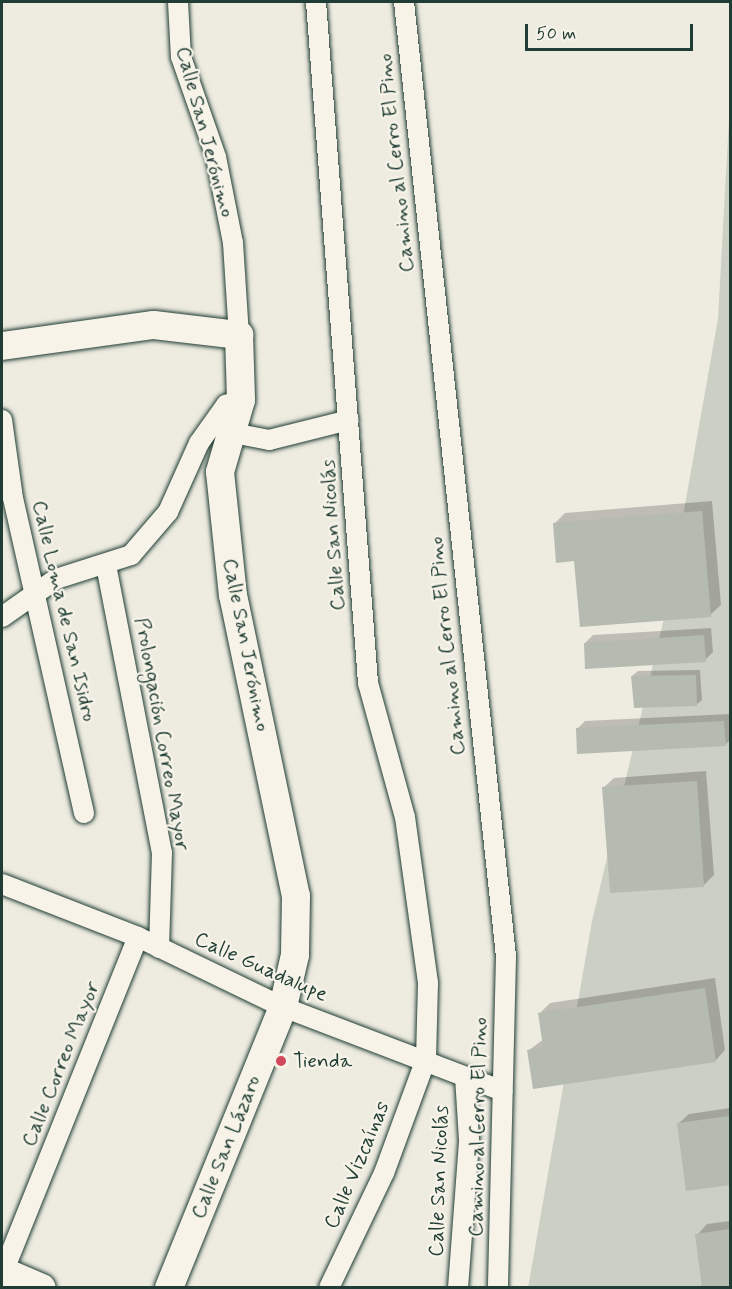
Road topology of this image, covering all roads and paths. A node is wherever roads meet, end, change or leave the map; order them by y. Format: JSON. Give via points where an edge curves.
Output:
{"nodes":[{"id":1,"x":178,"y":2,"type":"edge"},
{"id":2,"x":316,"y":2,"type":"edge"},
{"id":3,"x":404,"y":2,"type":"edge"},
{"id":4,"x":239,"y":334,"type":"junction"},
{"id":5,"x":2,"y":346,"type":"edge"},
{"id":6,"x":241,"y":400,"type":"junction"},
{"id":7,"x":2,"y":420,"type":"edge"},
{"id":8,"x":350,"y":420,"type":"junction"},
{"id":9,"x":228,"y":432,"type":"junction"},
{"id":10,"x":7,"y":496,"type":"edge"},
{"id":11,"x":106,"y":565,"type":"junction"},
{"id":12,"x":37,"y":589,"type":"junction"},
{"id":13,"x":2,"y":617,"type":"edge"},
{"id":14,"x":84,"y":813,"type":"dead end"},
{"id":15,"x":2,"y":884,"type":"edge"},
{"id":16,"x":138,"y":937,"type":"junction"},
{"id":17,"x":159,"y":948,"type":"junction"},
{"id":18,"x":283,"y":1007,"type":"junction"},
{"id":19,"x":426,"y":1059,"type":"junction"},
{"id":20,"x":465,"y":1077,"type":"junction"},
{"id":21,"x":502,"y":1091,"type":"junction"},
{"id":22,"x":2,"y":1273,"type":"edge"},
{"id":23,"x":42,"y":1287,"type":"edge"},
{"id":24,"x":169,"y":1287,"type":"edge"},
{"id":25,"x":329,"y":1287,"type":"edge"},
{"id":26,"x":458,"y":1287,"type":"edge"},
{"id":27,"x":498,"y":1287,"type":"edge"}],
"edges":[{"from":1,"to":4,"type":"street","name":"Calle San Jerónimo","via":[[181,57],[216,157],[233,243]]},
{"from":2,"to":8,"type":"street","name":"Calle San Nicolás"},
{"from":3,"to":21,"type":"street","name":"Camino al Cerro El Pino","via":[[506,957]]},
{"from":4,"to":5,"type":"main road","via":[[154,326]]},
{"from":4,"to":6,"type":"main road","name":"Calle San Jerónimo"},
{"from":6,"to":9,"type":"main road","name":"Calle San Jerónimo"},
{"from":6,"to":11,"type":"street","via":[[225,405],[200,443],[168,512],[131,555]]},
{"from":7,"to":10,"type":"street","name":"Calle Loma de San Isidro"},
{"from":8,"to":9,"type":"street","via":[[268,440]]},
{"from":8,"to":19,"type":"street","name":"Calle San Nicolás","via":[[368,683],[418,885],[428,983]]},
{"from":9,"to":18,"type":"main road","name":"Calle San Jerónimo","via":[[220,472],[233,596],[296,896],[295,955]]},
{"from":10,"to":12,"type":"street","name":"Calle Loma de San Isidro"},
{"from":11,"to":12,"type":"street"},
{"from":11,"to":17,"type":"street","name":"Prolongación Correo Mayor","via":[[162,853]]},
{"from":12,"to":13,"type":"street"},
{"from":12,"to":14,"type":"street","name":"Calle Loma de San Isidro"},
{"from":15,"to":16,"type":"street","name":"Calle Guadalupe"},
{"from":16,"to":17,"type":"street","name":"Calle Guadalupe"},
{"from":16,"to":22,"type":"street","name":"Calle Correo Mayor"},
{"from":17,"to":18,"type":"street","name":"Calle Guadalupe"},
{"from":18,"to":19,"type":"street","name":"Calle Guadalupe"},
{"from":18,"to":24,"type":"main road","name":"Calle San Lázaro"},
{"from":19,"to":20,"type":"street","name":"Calle Guadalupe"},
{"from":19,"to":25,"type":"street","name":"Calle Vizcaínas","via":[[384,1173]]},
{"from":20,"to":21,"type":"street","name":"Calle Guadalupe"},
{"from":20,"to":26,"type":"street","name":"Calle San Nicolás","via":[[469,1140]]},
{"from":21,"to":27,"type":"street","name":"Camino al Cerro El Pino"},
{"from":22,"to":23,"type":"main road"}]}
